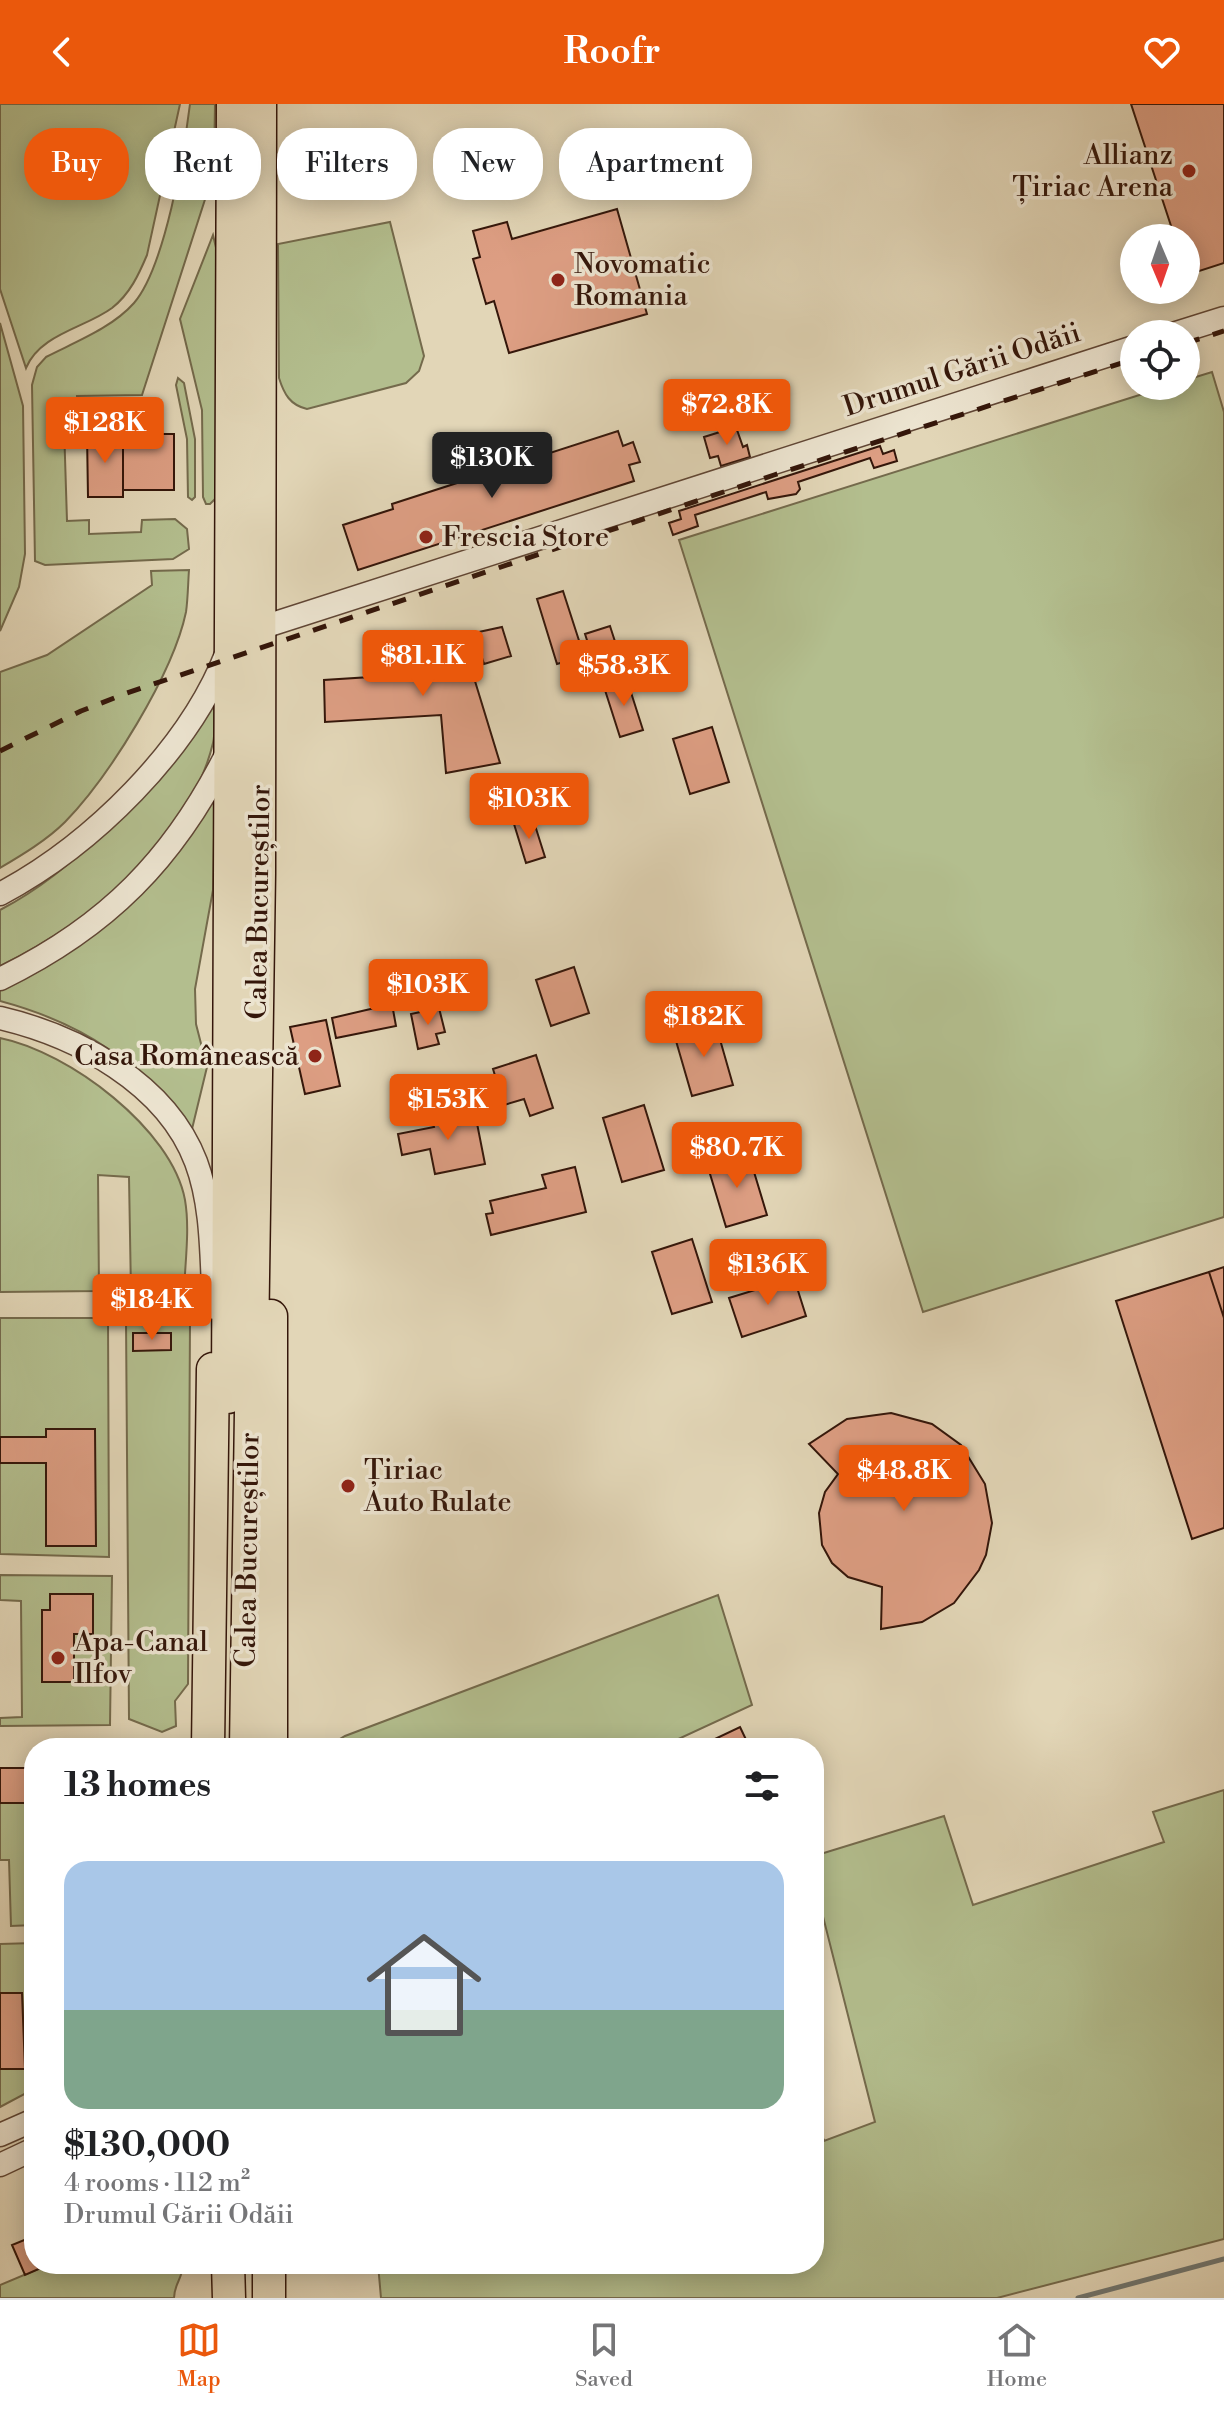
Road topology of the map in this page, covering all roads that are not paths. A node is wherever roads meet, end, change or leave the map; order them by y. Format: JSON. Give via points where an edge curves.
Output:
{"nodes":[{"id":1,"x":233,"y":104,"type":"edge"},
{"id":2,"x":260,"y":104,"type":"edge"},
{"id":3,"x":1224,"y":318,"type":"edge"},
{"id":4,"x":1200,"y":326,"type":"edge"},
{"id":5,"x":1120,"y":352,"type":"edge"},
{"id":6,"x":246,"y":634,"type":"junction"},
{"id":7,"x":231,"y":745,"type":"junction"},
{"id":8,"x":0,"y":894,"type":"edge"},
{"id":9,"x":0,"y":979,"type":"edge"},
{"id":10,"x":7,"y":1019,"type":"edge"},
{"id":11,"x":243,"y":1103,"type":"junction"},
{"id":12,"x":214,"y":1308,"type":"junction"},
{"id":13,"x":238,"y":1409,"type":"junction"},
{"id":14,"x":208,"y":1738,"type":"edge"},
{"id":15,"x":224,"y":1738,"type":"edge"},
{"id":16,"x":246,"y":1738,"type":"edge"},
{"id":17,"x":271,"y":1738,"type":"edge"},
{"id":18,"x":24,"y":2124,"type":"edge"},
{"id":19,"x":0,"y":2135,"type":"edge"},
{"id":20,"x":24,"y":2154,"type":"edge"},
{"id":21,"x":0,"y":2165,"type":"edge"},
{"id":22,"x":207,"y":2274,"type":"edge"},
{"id":23,"x":228,"y":2274,"type":"edge"},
{"id":24,"x":249,"y":2274,"type":"edge"},
{"id":25,"x":269,"y":2274,"type":"edge"},
{"id":26,"x":207,"y":2298,"type":"edge"},
{"id":27,"x":229,"y":2298,"type":"edge"},
{"id":28,"x":249,"y":2298,"type":"edge"},
{"id":29,"x":269,"y":2298,"type":"edge"}],
"edges":[{"from":1,"to":6,"type":"highway","name":"Calea Bucureștilor"},
{"from":2,"to":6,"type":"highway","name":"Calea Bucureștilor"},
{"from":3,"to":4,"type":"street"},
{"from":5,"to":6,"type":"street","name":"Drumul Gării Odăii"},
{"from":6,"to":7,"type":"highway","name":"Calea Bucureștilor"},
{"from":6,"to":8,"type":"street","via":[[157,764],[120,805],[77,845]]},
{"from":6,"to":11,"type":"highway","name":"Calea Bucureștilor"},
{"from":7,"to":9,"type":"street","via":[[182,831],[120,902],[68,941]]},
{"from":7,"to":11,"type":"highway","name":"Calea Bucureștilor"},
{"from":10,"to":12,"type":"street","via":[[74,1042],[118,1069],[184,1136],[208,1216]]},
{"from":11,"to":12,"type":"highway","via":[[219,1143]]},
{"from":11,"to":13,"type":"highway","name":"Calea Bucureștilor"},
{"from":11,"to":17,"type":"highway","via":[[264,1143],[273,1358]]},
{"from":12,"to":14,"type":"highway"},
{"from":13,"to":15,"type":"highway","name":"Calea Bucureștilor"},
{"from":13,"to":16,"type":"highway","name":"Calea Bucureștilor"},
{"from":18,"to":19,"type":"street"},
{"from":20,"to":21,"type":"street"},
{"from":22,"to":26,"type":"highway"},
{"from":23,"to":27,"type":"highway"},
{"from":24,"to":28,"type":"highway"},
{"from":25,"to":29,"type":"highway"}]}
